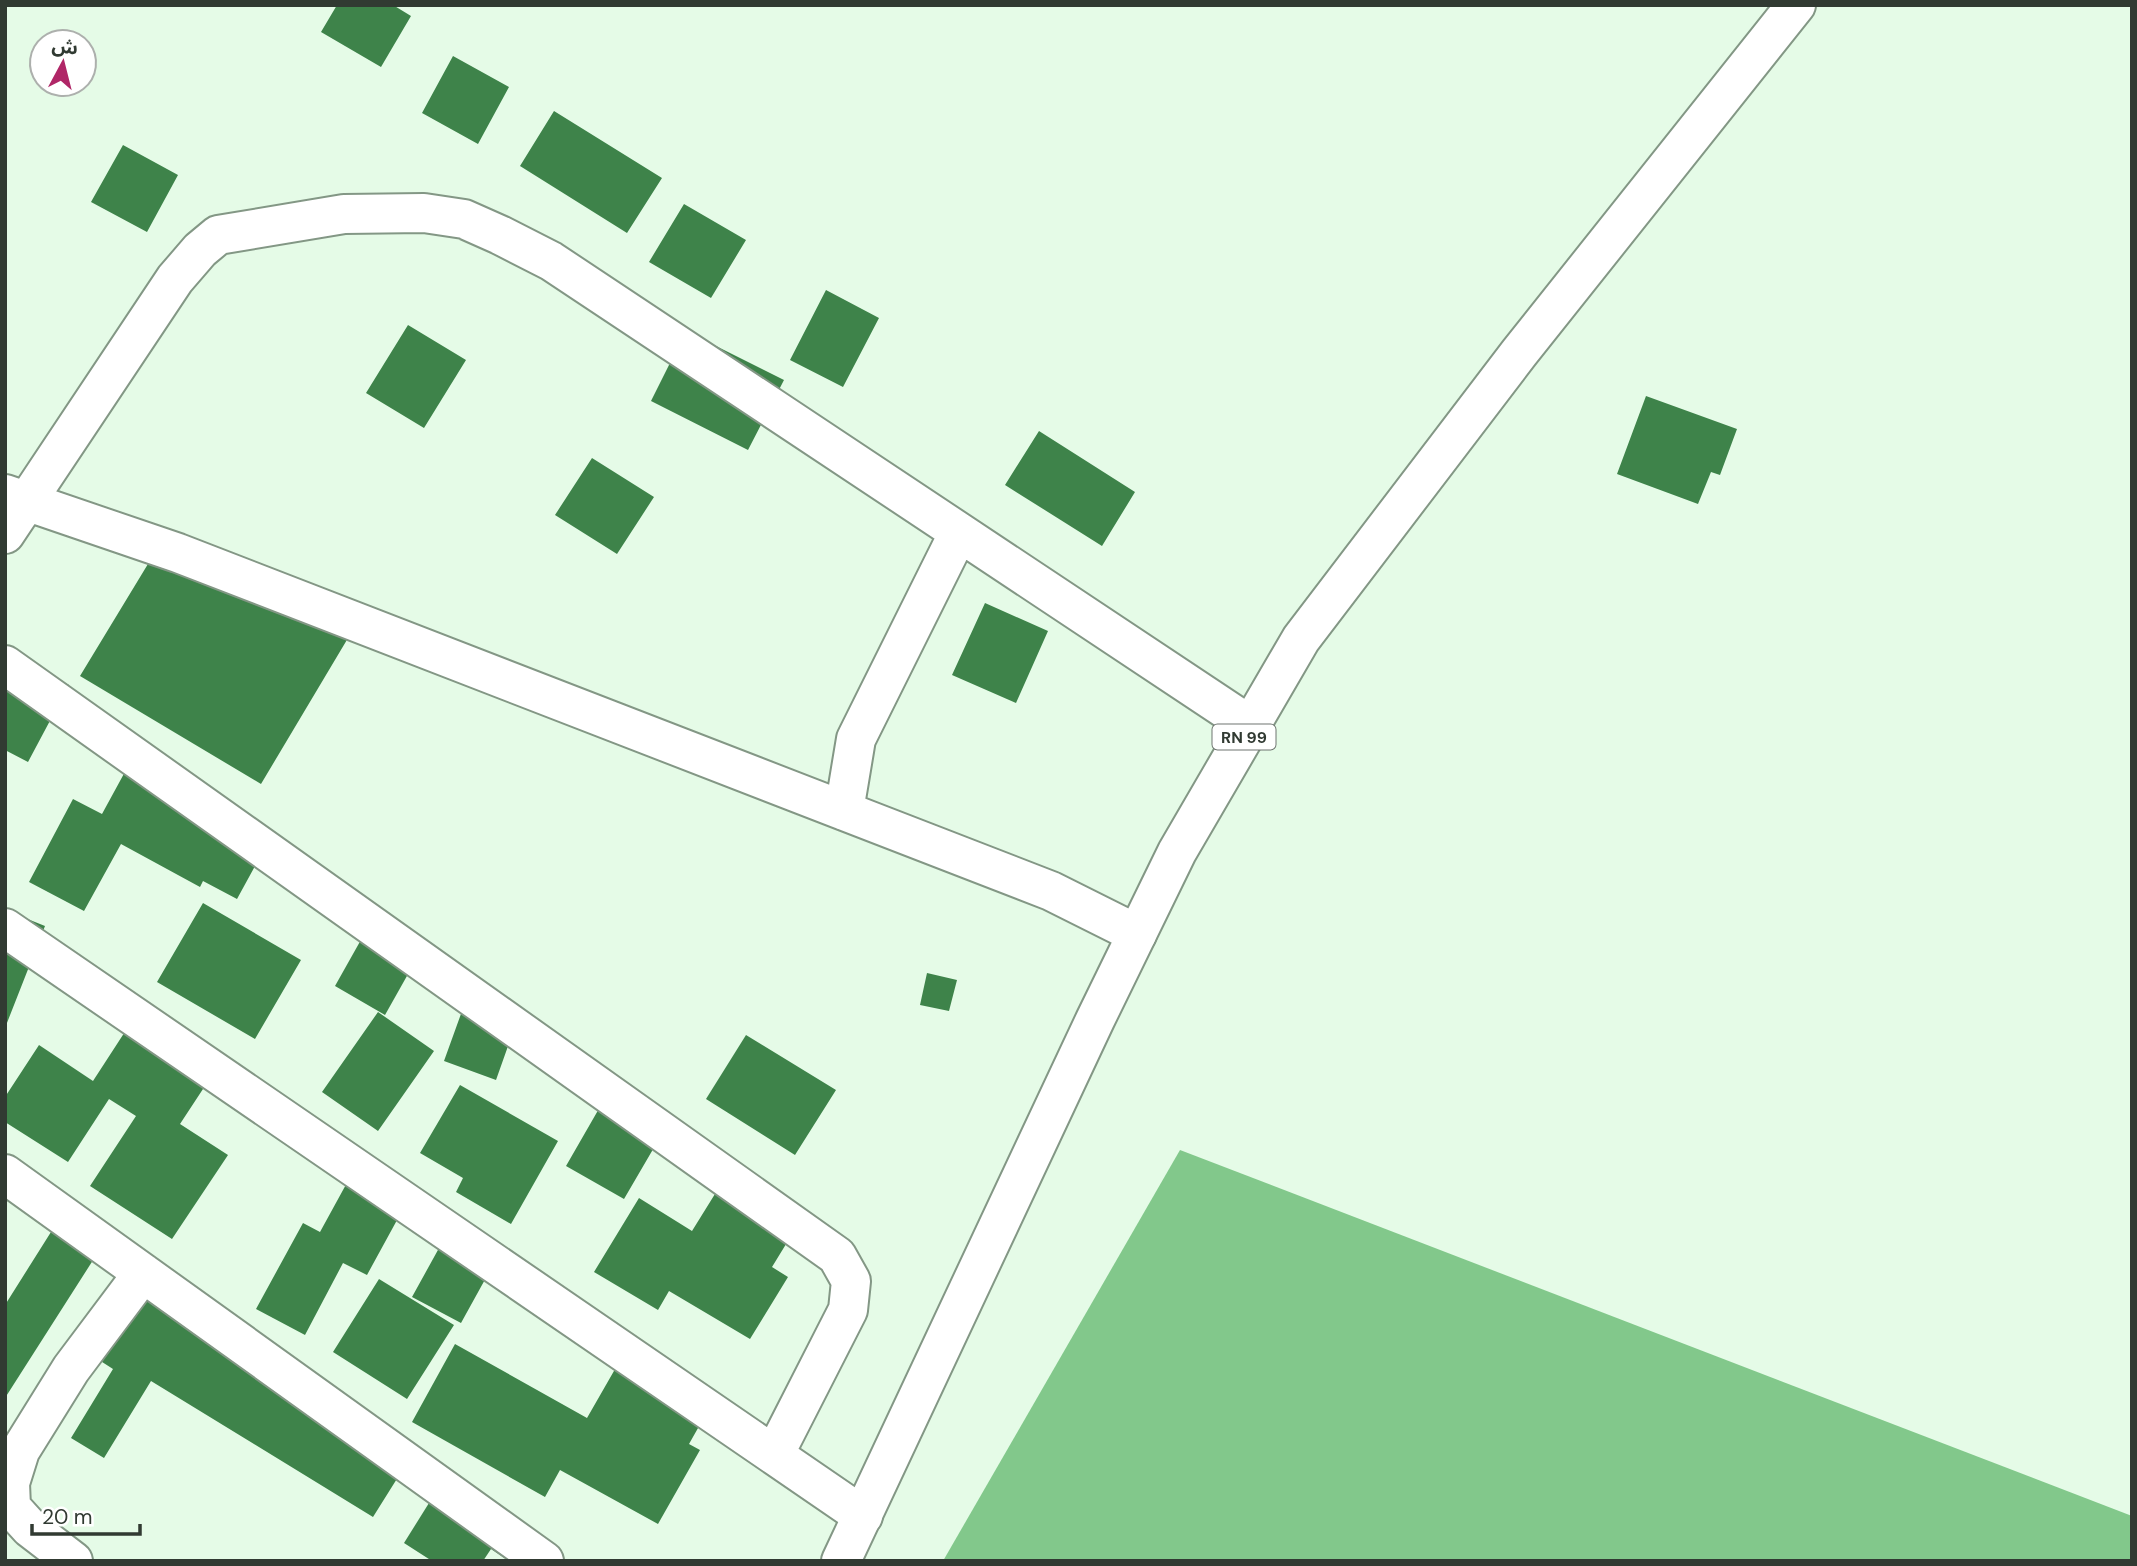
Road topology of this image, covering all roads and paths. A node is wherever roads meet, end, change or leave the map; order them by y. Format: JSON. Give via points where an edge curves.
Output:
{"nodes":[{"id":1,"x":1796,"y":5,"type":"edge"},
{"id":2,"x":16,"y":498,"type":"edge"},
{"id":3,"x":959,"y":532,"type":"junction"},
{"id":4,"x":5,"y":534,"type":"edge"},
{"id":5,"x":5,"y":665,"type":"edge"},
{"id":6,"x":1251,"y":726,"type":"junction"},
{"id":7,"x":845,"y":811,"type":"junction"},
{"id":8,"x":5,"y":928,"type":"edge"},
{"id":9,"x":1137,"y":934,"type":"junction"},
{"id":10,"x":5,"y":1174,"type":"edge"},
{"id":11,"x":143,"y":1273,"type":"junction"},
{"id":12,"x":774,"y":1455,"type":"junction"},
{"id":13,"x":8,"y":1482,"type":"edge"},
{"id":14,"x":863,"y":1516,"type":"junction"},
{"id":15,"x":73,"y":1561,"type":"edge"},
{"id":16,"x":544,"y":1561,"type":"edge"},
{"id":17,"x":842,"y":1561,"type":"edge"}],
"edges":[{"from":1,"to":6,"type":"street","number":"RN 99","via":[[1519,353],[1301,639]]},
{"from":2,"to":3,"type":"street","via":[[175,279],[218,235],[344,214],[424,213],[464,219],[551,261]]},
{"from":2,"to":4,"type":"street"},
{"from":2,"to":7,"type":"street","via":[[178,553]]},
{"from":3,"to":6,"type":"street"},
{"from":3,"to":7,"type":"street","via":[[856,739]]},
{"from":5,"to":12,"type":"street","via":[[837,1256],[851,1281],[848,1310]]},
{"from":6,"to":9,"type":"street","number":"RN 99","via":[[1177,852]]},
{"from":7,"to":9,"type":"street","via":[[1051,891]]},
{"from":8,"to":12,"type":"street"},
{"from":9,"to":14,"type":"street","number":"RN 99"},
{"from":10,"to":11,"type":"street"},
{"from":11,"to":13,"type":"street","via":[[56,1392],[20,1451]]},
{"from":11,"to":16,"type":"street"},
{"from":12,"to":14,"type":"street"},
{"from":13,"to":15,"type":"street","via":[[11,1507]]},
{"from":14,"to":17,"type":"street","number":"RN 99"}]}
